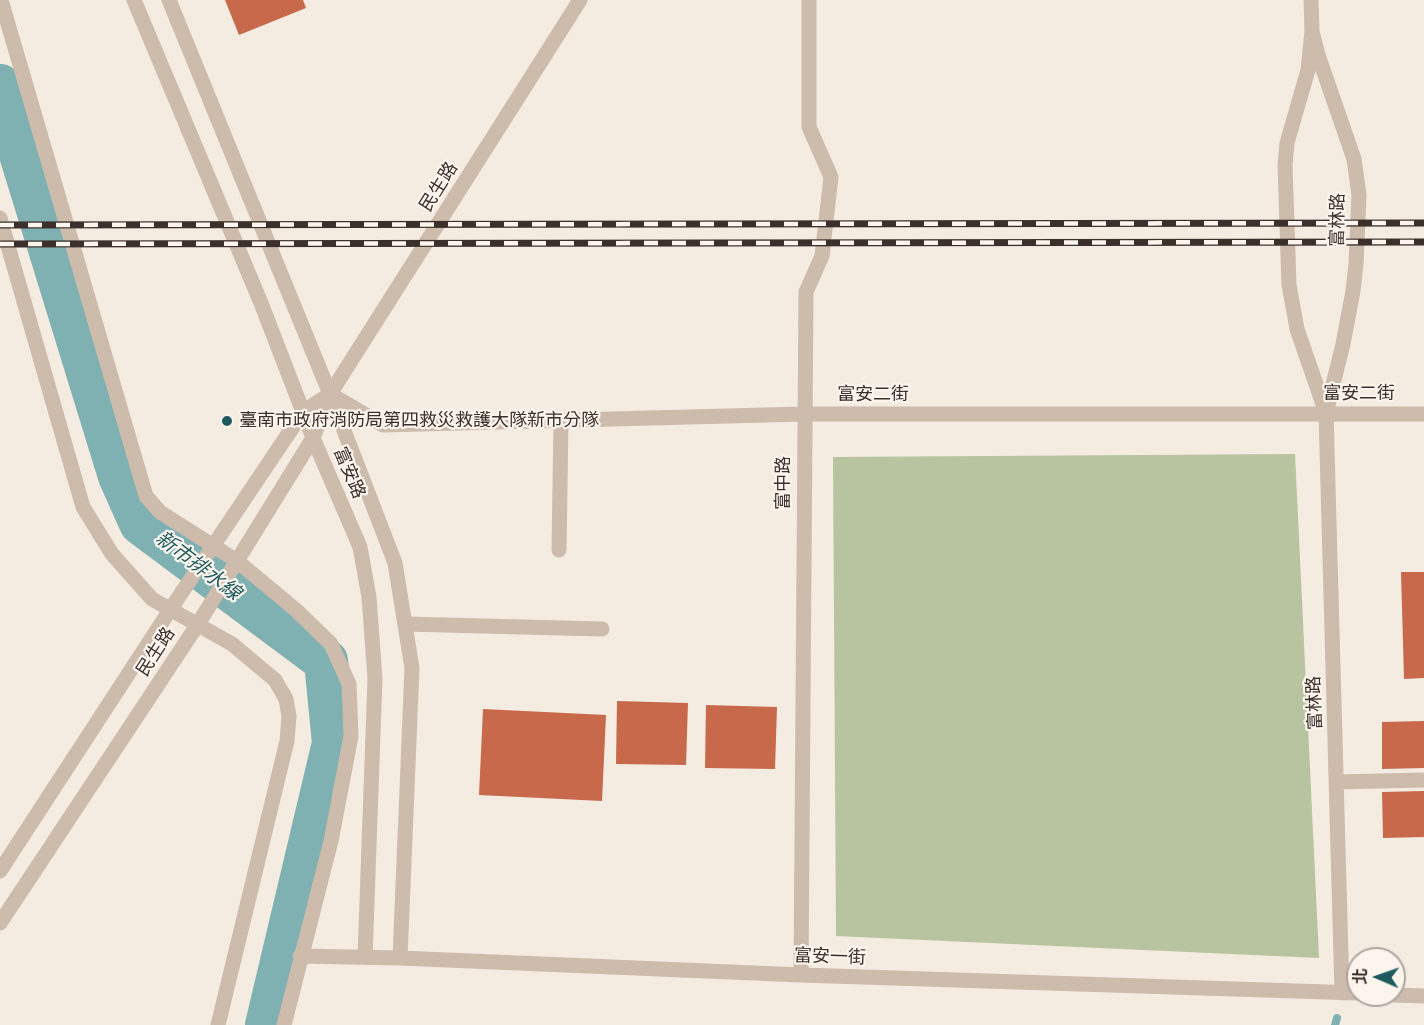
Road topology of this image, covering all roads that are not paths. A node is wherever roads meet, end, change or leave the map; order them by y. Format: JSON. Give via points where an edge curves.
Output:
{"nodes":[{"id":1,"x":1,"y":0,"type":"edge"},
{"id":2,"x":134,"y":0,"type":"edge"},
{"id":3,"x":169,"y":0,"type":"edge"},
{"id":4,"x":580,"y":0,"type":"edge"},
{"id":5,"x":809,"y":0,"type":"edge"},
{"id":6,"x":1311,"y":0,"type":"edge"},
{"id":7,"x":1312,"y":31,"type":"junction"},
{"id":8,"x":0,"y":218,"type":"edge"},
{"id":9,"x":330,"y":394,"type":"junction"},
{"id":10,"x":303,"y":412,"type":"junction"},
{"id":11,"x":1326,"y":413,"type":"junction"},
{"id":12,"x":804,"y":414,"type":"junction"},
{"id":13,"x":1424,"y":414,"type":"edge"},
{"id":14,"x":561,"y":421,"type":"junction"},
{"id":15,"x":313,"y":438,"type":"junction"},
{"id":16,"x":214,"y":546,"type":"junction"},
{"id":17,"x":560,"y":550,"type":"dead end"},
{"id":18,"x":237,"y":561,"type":"junction"},
{"id":19,"x":170,"y":610,"type":"junction"},
{"id":20,"x":198,"y":624,"type":"junction"},
{"id":21,"x":405,"y":624,"type":"junction"},
{"id":22,"x":602,"y":629,"type":"dead end"},
{"id":23,"x":1424,"y":780,"type":"edge"},
{"id":24,"x":1337,"y":783,"type":"junction"},
{"id":25,"x":0,"y":871,"type":"edge"},
{"id":26,"x":0,"y":923,"type":"edge"},
{"id":27,"x":300,"y":956,"type":"junction"},
{"id":28,"x":365,"y":957,"type":"junction"},
{"id":29,"x":400,"y":958,"type":"junction"},
{"id":30,"x":801,"y":975,"type":"junction"},
{"id":31,"x":1342,"y":993,"type":"junction"},
{"id":32,"x":1346,"y":993,"type":"edge"},
{"id":33,"x":1406,"y":995,"type":"edge"},
{"id":34,"x":1424,"y":996,"type":"edge"},
{"id":35,"x":218,"y":1025,"type":"edge"},
{"id":36,"x":284,"y":1025,"type":"edge"}],
"edges":[{"from":1,"to":16,"type":"street","via":[[146,496],[160,512]]},
{"from":2,"to":10,"type":"street","name":"富安路"},
{"from":3,"to":9,"type":"street","name":"富安路"},
{"from":4,"to":9,"type":"street","name":"民生路"},
{"from":5,"to":12,"type":"street","name":"富中路","via":[[809,127],[831,177],[822,256],[806,292]]},
{"from":6,"to":7,"type":"street","name":"富林路"},
{"from":7,"to":11,"type":"street","name":"富林路","via":[[1308,70],[1287,143],[1285,165],[1289,285],[1297,329]]},
{"from":7,"to":11,"type":"street","name":"富林路","via":[[1354,159],[1359,195],[1353,291]]},
{"from":8,"to":19,"type":"street","via":[[83,507],[112,554],[152,599]]},
{"from":9,"to":10,"type":"street","name":"民生路"},
{"from":9,"to":14,"type":"street","name":"富安二街","via":[[383,425]]},
{"from":9,"to":15,"type":"street","name":"民生路"},
{"from":9,"to":21,"type":"street","name":"富安路","via":[[395,563]]},
{"from":10,"to":15,"type":"street","name":"富安路"},
{"from":10,"to":16,"type":"street","name":"民生路"},
{"from":11,"to":12,"type":"street","name":"富安二街"},
{"from":11,"to":13,"type":"street","name":"富安二街"},
{"from":11,"to":24,"type":"street","name":"富林路"},
{"from":12,"to":14,"type":"street","name":"富安二街"},
{"from":12,"to":30,"type":"street","name":"富中路"},
{"from":14,"to":17,"type":"street"},
{"from":15,"to":18,"type":"street","name":"民生路"},
{"from":15,"to":28,"type":"street","name":"富安路","via":[[360,547],[369,597],[375,679]]},
{"from":16,"to":18,"type":"street"},
{"from":16,"to":19,"type":"street","name":"民生路"},
{"from":18,"to":20,"type":"street","name":"民生路"},
{"from":18,"to":27,"type":"street","via":[[331,644],[349,684],[351,736],[331,841]]},
{"from":19,"to":20,"type":"street"},
{"from":19,"to":25,"type":"street","name":"民生路"},
{"from":20,"to":26,"type":"street","name":"民生路"},
{"from":20,"to":35,"type":"street","via":[[232,644],[275,680],[286,699],[289,716],[287,741]]},
{"from":21,"to":22,"type":"street"},
{"from":21,"to":29,"type":"street","name":"富安路","via":[[412,668]]},
{"from":23,"to":24,"type":"street"},
{"from":24,"to":31,"type":"street","name":"富林路"},
{"from":27,"to":28,"type":"street","name":"富安一街"},
{"from":27,"to":36,"type":"street"},
{"from":28,"to":29,"type":"street","name":"富安一街"},
{"from":29,"to":30,"type":"street","name":"富安一街"},
{"from":30,"to":31,"type":"street","name":"富安一街"},
{"from":31,"to":32,"type":"street","name":"富安一街"},
{"from":33,"to":34,"type":"street"}]}
